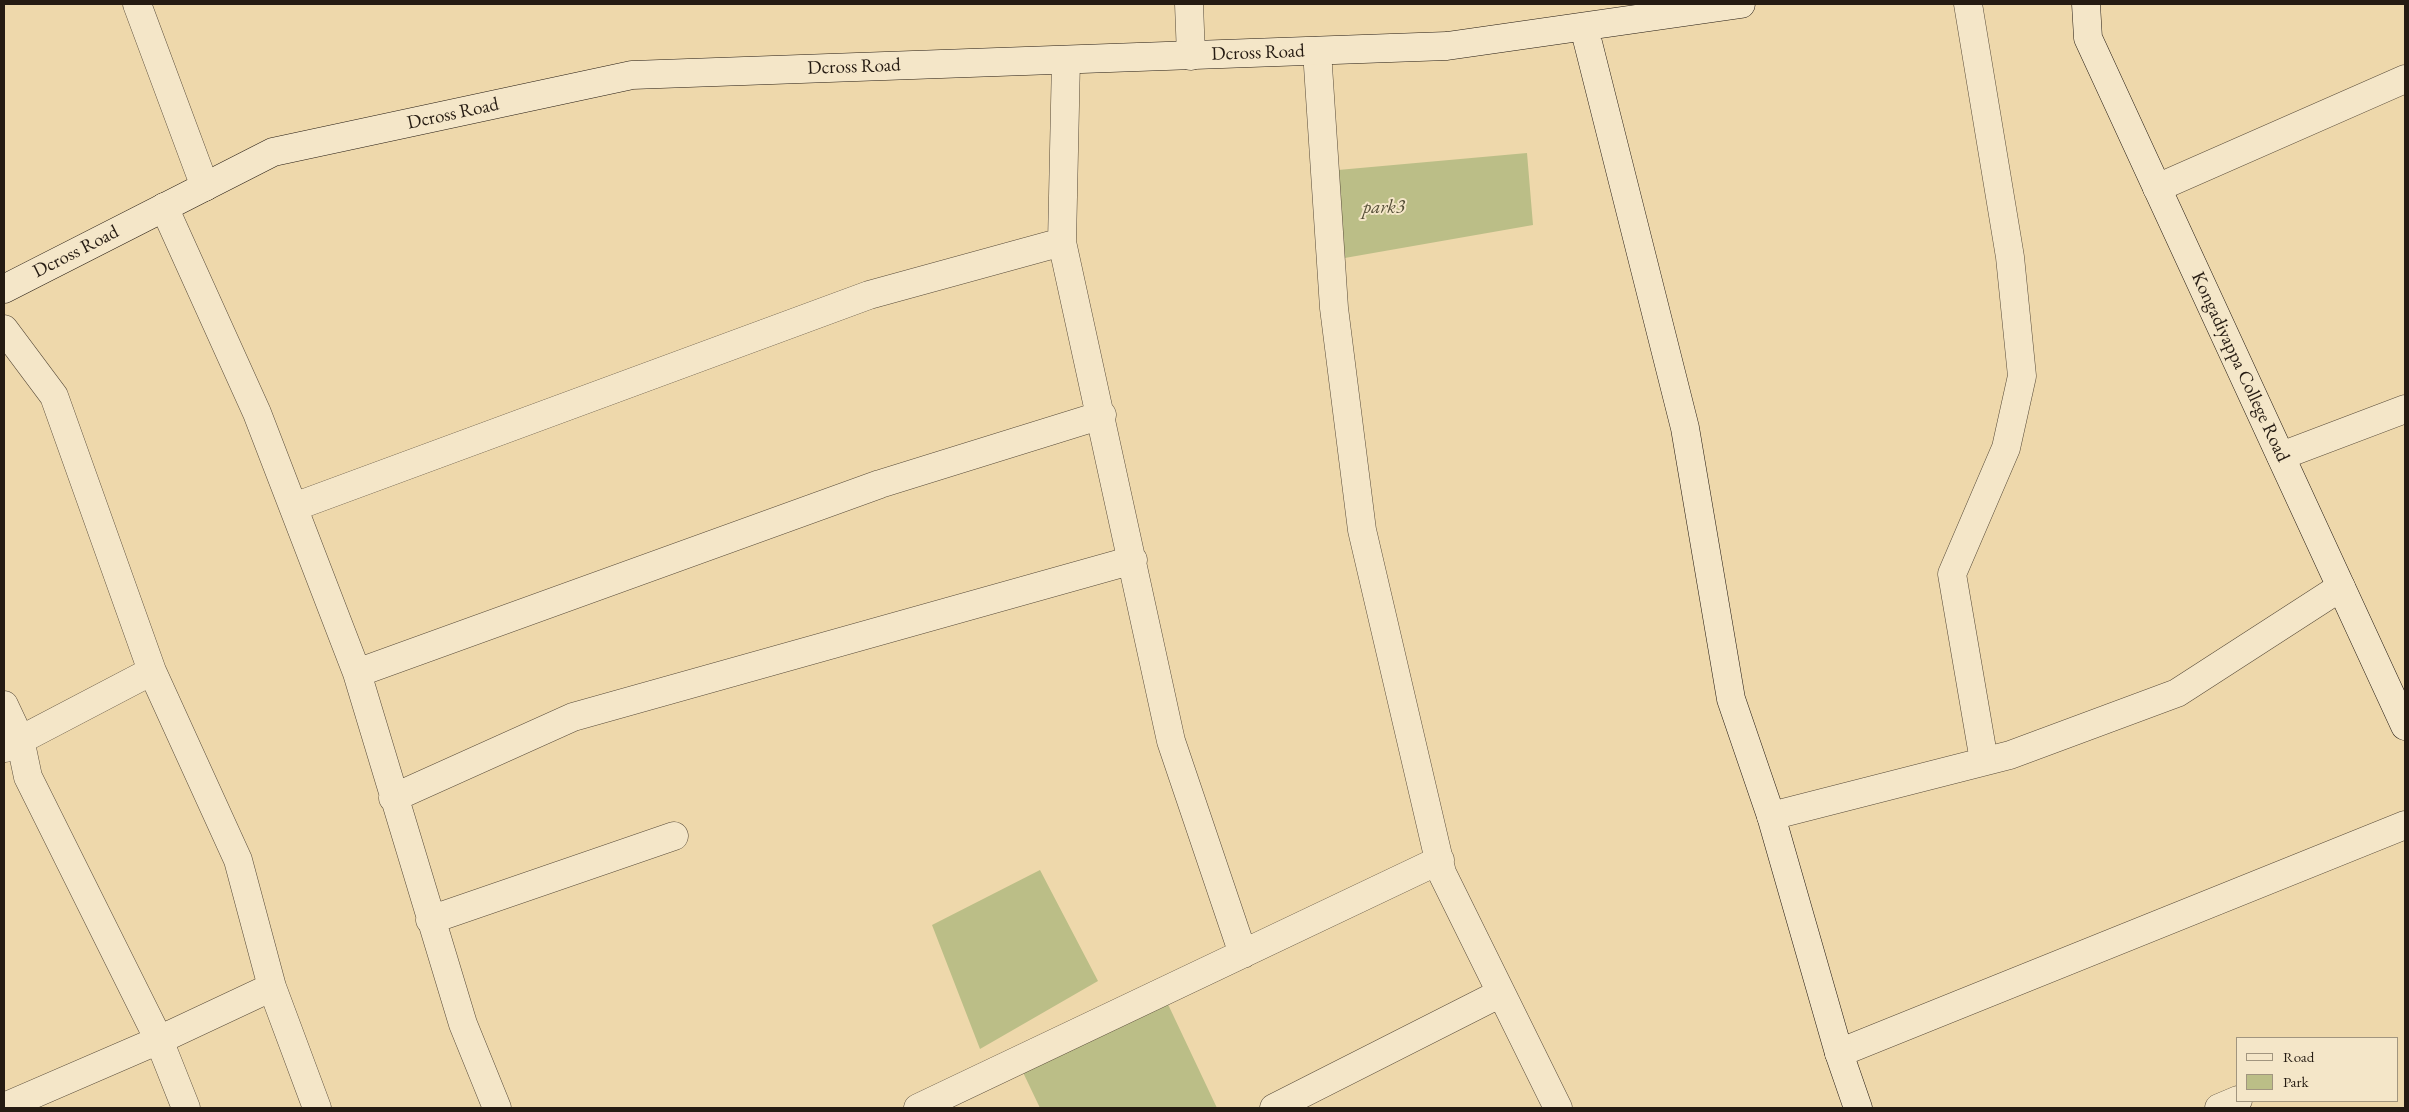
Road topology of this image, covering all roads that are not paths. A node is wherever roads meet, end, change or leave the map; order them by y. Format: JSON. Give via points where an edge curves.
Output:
{"nodes":[{"id":1,"x":137,"y":4,"type":"edge"},
{"id":2,"x":1189,"y":4,"type":"edge"},
{"id":3,"x":1741,"y":4,"type":"edge"},
{"id":4,"x":1968,"y":4,"type":"edge"},
{"id":5,"x":2086,"y":4,"type":"edge"},
{"id":6,"x":1584,"y":27,"type":"junction"},
{"id":7,"x":1317,"y":51,"type":"junction"},
{"id":8,"x":1191,"y":56,"type":"junction"},
{"id":9,"x":1066,"y":60,"type":"junction"},
{"id":10,"x":2405,"y":79,"type":"edge"},
{"id":11,"x":205,"y":187,"type":"junction"},
{"id":12,"x":2157,"y":188,"type":"junction"},
{"id":13,"x":164,"y":207,"type":"junction"},
{"id":14,"x":1062,"y":242,"type":"junction"},
{"id":15,"x":4,"y":289,"type":"edge"},
{"id":16,"x":4,"y":330,"type":"edge"},
{"id":17,"x":2405,"y":409,"type":"edge"},
{"id":18,"x":1102,"y":415,"type":"junction"},
{"id":19,"x":2281,"y":456,"type":"junction"},
{"id":20,"x":294,"y":507,"type":"junction"},
{"id":21,"x":1133,"y":560,"type":"junction"},
{"id":22,"x":2341,"y":587,"type":"junction"},
{"id":23,"x":152,"y":671,"type":"junction"},
{"id":24,"x":357,"y":673,"type":"junction"},
{"id":25,"x":4,"y":705,"type":"edge"},
{"id":26,"x":2405,"y":726,"type":"edge"},
{"id":27,"x":12,"y":744,"type":"edge"},
{"id":28,"x":1984,"y":762,"type":"junction"},
{"id":29,"x":393,"y":798,"type":"junction"},
{"id":30,"x":1771,"y":816,"type":"junction"},
{"id":31,"x":2405,"y":825,"type":"edge"},
{"id":32,"x":674,"y":836,"type":"dead end"},
{"id":33,"x":1440,"y":860,"type":"junction"},
{"id":34,"x":430,"y":920,"type":"junction"},
{"id":35,"x":1243,"y":954,"type":"junction"},
{"id":36,"x":272,"y":987,"type":"junction"},
{"id":37,"x":1501,"y":993,"type":"junction"},
{"id":38,"x":159,"y":1040,"type":"junction"},
{"id":39,"x":1839,"y":1053,"type":"junction"},
{"id":40,"x":2236,"y":1101,"type":"edge"},
{"id":41,"x":4,"y":1107,"type":"edge"},
{"id":42,"x":186,"y":1108,"type":"edge"},
{"id":43,"x":317,"y":1108,"type":"edge"},
{"id":44,"x":497,"y":1108,"type":"edge"},
{"id":45,"x":918,"y":1108,"type":"edge"},
{"id":46,"x":1274,"y":1108,"type":"edge"},
{"id":47,"x":1558,"y":1108,"type":"edge"},
{"id":48,"x":1858,"y":1108,"type":"edge"},
{"id":49,"x":2218,"y":1108,"type":"edge"}],
"edges":[{"from":1,"to":11,"type":"street"},
{"from":2,"to":8,"type":"street"},
{"from":3,"to":6,"type":"street","name":"Dcross Road"},
{"from":4,"to":28,"type":"street","via":[[2010,257],[2022,376],[2006,448],[1952,574]]},
{"from":5,"to":12,"type":"street","name":"Kongadiyappa College Road","via":[[2088,38]]},
{"from":6,"to":7,"type":"street","name":"Dcross Road","via":[[1447,46]]},
{"from":6,"to":30,"type":"street","via":[[1685,428],[1731,699]]},
{"from":7,"to":8,"type":"street","name":"Dcross Road"},
{"from":7,"to":33,"type":"street","via":[[1334,308],[1362,530]]},
{"from":8,"to":9,"type":"street","name":"Dcross Road"},
{"from":9,"to":11,"type":"street","name":"Dcross Road","via":[[632,76],[273,152]]},
{"from":9,"to":14,"type":"street"},
{"from":10,"to":12,"type":"street"},
{"from":11,"to":13,"type":"street","name":"Dcross Road"},
{"from":12,"to":19,"type":"street","name":"Kongadiyappa College Road"},
{"from":13,"to":15,"type":"street","name":"Dcross Road"},
{"from":13,"to":20,"type":"street","via":[[257,414]]},
{"from":14,"to":18,"type":"street"},
{"from":14,"to":20,"type":"street","via":[[870,295]]},
{"from":16,"to":23,"type":"street","via":[[54,396]]},
{"from":17,"to":19,"type":"street"},
{"from":18,"to":21,"type":"street"},
{"from":18,"to":24,"type":"street","via":[[880,484]]},
{"from":19,"to":22,"type":"street","name":"Kongadiyappa College Road"},
{"from":20,"to":24,"type":"street"},
{"from":21,"to":29,"type":"street","via":[[573,717]]},
{"from":21,"to":35,"type":"street","via":[[1171,741]]},
{"from":22,"to":26,"type":"street","name":"Kongadiyappa College Road"},
{"from":22,"to":28,"type":"street","via":[[2177,693]]},
{"from":23,"to":27,"type":"street"},
{"from":23,"to":36,"type":"street","via":[[238,860]]},
{"from":24,"to":29,"type":"street"},
{"from":25,"to":27,"type":"street"},
{"from":27,"to":38,"type":"street"},
{"from":28,"to":30,"type":"street"},
{"from":29,"to":34,"type":"street"},
{"from":30,"to":39,"type":"street"},
{"from":31,"to":39,"type":"street"},
{"from":32,"to":34,"type":"street"},
{"from":33,"to":35,"type":"street"},
{"from":33,"to":37,"type":"street","via":[[1442,873]]},
{"from":34,"to":44,"type":"street","via":[[463,1024]]},
{"from":35,"to":45,"type":"street"},
{"from":36,"to":38,"type":"street"},
{"from":36,"to":43,"type":"street"},
{"from":37,"to":46,"type":"street"},
{"from":37,"to":47,"type":"street"},
{"from":38,"to":41,"type":"street"},
{"from":38,"to":42,"type":"street"},
{"from":39,"to":48,"type":"street"},
{"from":40,"to":49,"type":"street"}]}
